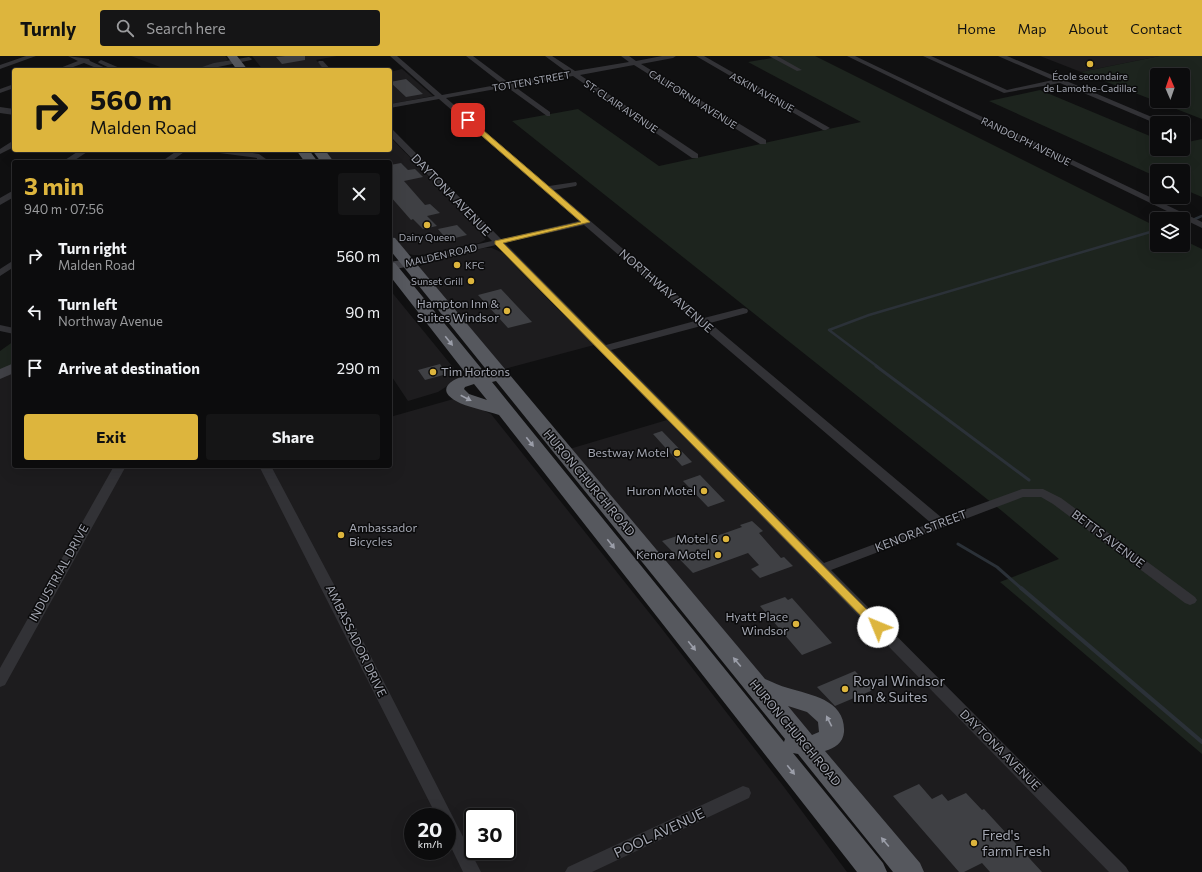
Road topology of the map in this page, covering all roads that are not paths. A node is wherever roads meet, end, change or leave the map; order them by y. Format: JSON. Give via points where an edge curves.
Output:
{"nodes":[{"id":1,"x":25,"y":56,"type":"edge"},
{"id":2,"x":33,"y":56,"type":"edge"},
{"id":3,"x":71,"y":56,"type":"edge"},
{"id":4,"x":393,"y":56,"type":"edge"},
{"id":5,"x":469,"y":56,"type":"edge"},
{"id":6,"x":548,"y":56,"type":"edge"},
{"id":7,"x":624,"y":56,"type":"edge"},
{"id":8,"x":673,"y":56,"type":"edge"},
{"id":9,"x":699,"y":56,"type":"edge"},
{"id":10,"x":772,"y":56,"type":"edge"},
{"id":11,"x":850,"y":56,"type":"edge"},
{"id":12,"x":926,"y":56,"type":"edge"},
{"id":13,"x":1001,"y":56,"type":"edge"},
{"id":14,"x":84,"y":59,"type":"edge"},
{"id":15,"x":243,"y":60,"type":"edge"},
{"id":16,"x":321,"y":62,"type":"dead end"},
{"id":17,"x":635,"y":63,"type":"junction"},
{"id":18,"x":2,"y":64,"type":"edge"},
{"id":19,"x":63,"y":68,"type":"edge"},
{"id":20,"x":103,"y":68,"type":"edge"},
{"id":21,"x":115,"y":68,"type":"edge"},
{"id":22,"x":205,"y":68,"type":"edge"},
{"id":23,"x":326,"y":68,"type":"edge"},
{"id":24,"x":799,"y":70,"type":"dead end"},
{"id":25,"x":573,"y":74,"type":"junction"},
{"id":26,"x":1060,"y":81,"type":"junction"},
{"id":27,"x":0,"y":83,"type":"edge"},
{"id":28,"x":12,"y":85,"type":"edge"},
{"id":29,"x":508,"y":85,"type":"junction"},
{"id":30,"x":12,"y":86,"type":"edge"},
{"id":31,"x":0,"y":91,"type":"edge"},
{"id":32,"x":440,"y":97,"type":"junction"},
{"id":33,"x":392,"y":106,"type":"edge"},
{"id":34,"x":0,"y":110,"type":"edge"},
{"id":35,"x":12,"y":112,"type":"edge"},
{"id":36,"x":547,"y":114,"type":"dead end"},
{"id":37,"x":1150,"y":118,"type":"edge"},
{"id":38,"x":826,"y":128,"type":"dead end"},
{"id":39,"x":392,"y":134,"type":"edge"},
{"id":40,"x":763,"y":142,"type":"dead end"},
{"id":41,"x":12,"y":145,"type":"edge"},
{"id":42,"x":0,"y":152,"type":"edge"},
{"id":43,"x":83,"y":152,"type":"edge"},
{"id":44,"x":180,"y":152,"type":"edge"},
{"id":45,"x":228,"y":152,"type":"edge"},
{"id":46,"x":304,"y":152,"type":"edge"},
{"id":47,"x":320,"y":152,"type":"edge"},
{"id":48,"x":695,"y":156,"type":"dead end"},
{"id":49,"x":69,"y":160,"type":"edge"},
{"id":50,"x":168,"y":160,"type":"edge"},
{"id":51,"x":262,"y":160,"type":"edge"},
{"id":52,"x":310,"y":160,"type":"edge"},
{"id":53,"x":326,"y":160,"type":"edge"},
{"id":54,"x":573,"y":184,"type":"dead end"},
{"id":55,"x":548,"y":189,"type":"junction"},
{"id":56,"x":12,"y":195,"type":"edge"},
{"id":57,"x":0,"y":202,"type":"edge"},
{"id":58,"x":586,"y":222,"type":"junction"},
{"id":59,"x":1202,"y":225,"type":"edge"},
{"id":60,"x":498,"y":242,"type":"junction"},
{"id":61,"x":392,"y":253,"type":"edge"},
{"id":62,"x":12,"y":265,"type":"edge"},
{"id":63,"x":394,"y":265,"type":"edge"},
{"id":64,"x":0,"y":273,"type":"edge"},
{"id":65,"x":743,"y":310,"type":"dead end"},
{"id":66,"x":702,"y":322,"type":"junction"},
{"id":67,"x":0,"y":328,"type":"edge"},
{"id":68,"x":12,"y":331,"type":"edge"},
{"id":69,"x":603,"y":349,"type":"junction"},
{"id":70,"x":12,"y":368,"type":"edge"},
{"id":71,"x":0,"y":376,"type":"edge"},
{"id":72,"x":479,"y":378,"type":"junction"},
{"id":73,"x":502,"y":378,"type":"junction"},
{"id":74,"x":505,"y":411,"type":"junction"},
{"id":75,"x":119,"y":468,"type":"edge"},
{"id":76,"x":267,"y":468,"type":"edge"},
{"id":77,"x":1022,"y":493,"type":"joint"},
{"id":78,"x":941,"y":524,"type":"junction"},
{"id":79,"x":821,"y":569,"type":"junction"},
{"id":80,"x":1190,"y":600,"type":"dead end"},
{"id":81,"x":0,"y":681,"type":"edge"},
{"id":82,"x":756,"y":685,"type":"junction"},
{"id":83,"x":749,"y":718,"type":"junction"},
{"id":84,"x":806,"y":746,"type":"junction"},
{"id":85,"x":744,"y":793,"type":"dead end"},
{"id":86,"x":440,"y":808,"type":"edge"},
{"id":87,"x":456,"y":840,"type":"edge"},
{"id":88,"x":472,"y":872,"type":"edge"},
{"id":89,"x":574,"y":872,"type":"edge"},
{"id":90,"x":872,"y":872,"type":"edge"},
{"id":91,"x":910,"y":872,"type":"edge"},
{"id":92,"x":1120,"y":872,"type":"edge"}],
"edges":[{"from":1,"to":18,"type":"street"},
{"from":2,"to":18,"type":"street"},
{"from":3,"to":14,"type":"street"},
{"from":4,"to":32,"type":"street","name":"NORTHWAY AVENUE"},
{"from":5,"to":29,"type":"street"},
{"from":6,"to":25,"type":"street","name":"ST. CLAIR AVENUE"},
{"from":7,"to":17,"type":"street","name":"CALIFORNIA AVENUE"},
{"from":8,"to":17,"type":"street","name":"TOTTEN STREET"},
{"from":9,"to":38,"type":"street","name":"ASKIN AVENUE"},
{"from":10,"to":24,"type":"street"},
{"from":11,"to":59,"type":"street","name":"RANDOLPH AVENUE"},
{"from":12,"to":26,"type":"street","via":[[1006,92]]},
{"from":13,"to":26,"type":"street"},
{"from":14,"to":19,"type":"street"},
{"from":14,"to":20,"type":"street"},
{"from":14,"to":21,"type":"street","via":[[92,59]]},
{"from":15,"to":22,"type":"street"},
{"from":16,"to":23,"type":"street"},
{"from":17,"to":25,"type":"street","name":"TOTTEN STREET"},
{"from":17,"to":40,"type":"street","name":"CALIFORNIA AVENUE"},
{"from":25,"to":29,"type":"street","name":"TOTTEN STREET"},
{"from":25,"to":48,"type":"street","name":"ST. CLAIR AVENUE"},
{"from":26,"to":37,"type":"street"},
{"from":27,"to":28,"type":"street"},
{"from":29,"to":32,"type":"street","name":"TOTTEN STREET"},
{"from":29,"to":36,"type":"street"},
{"from":30,"to":31,"type":"street"},
{"from":32,"to":33,"type":"street","name":"TOTTEN STREET"},
{"from":32,"to":55,"type":"street","name":"NORTHWAY AVENUE"},
{"from":34,"to":35,"type":"street"},
{"from":39,"to":60,"type":"street","name":"DAYTONA AVENUE"},
{"from":41,"to":42,"type":"street"},
{"from":43,"to":49,"type":"street"},
{"from":44,"to":50,"type":"street"},
{"from":45,"to":51,"type":"street","via":[[259,156]]},
{"from":46,"to":52,"type":"highway"},
{"from":47,"to":53,"type":"highway"},
{"from":54,"to":55,"type":"street"},
{"from":55,"to":58,"type":"street","name":"NORTHWAY AVENUE"},
{"from":56,"to":57,"type":"street"},
{"from":58,"to":60,"type":"street","name":"MALDEN ROAD"},
{"from":58,"to":66,"type":"street","name":"NORTHWAY AVENUE"},
{"from":60,"to":63,"type":"street","name":"MALDEN ROAD"},
{"from":60,"to":69,"type":"street","name":"DAYTONA AVENUE"},
{"from":61,"to":63,"type":"highway","name":"HURON CHURCH ROAD"},
{"from":62,"to":64,"type":"street"},
{"from":63,"to":72,"type":"highway","name":"HURON CHURCH ROAD","one_way":true},
{"from":63,"to":73,"type":"highway","name":"HURON CHURCH ROAD"},
{"from":65,"to":66,"type":"street"},
{"from":66,"to":69,"type":"street"},
{"from":66,"to":78,"type":"street","name":"NORTHWAY AVENUE"},
{"from":67,"to":68,"type":"street"},
{"from":69,"to":79,"type":"street","name":"DAYTONA AVENUE"},
{"from":70,"to":71,"type":"main road"},
{"from":72,"to":73,"type":"highway"},
{"from":72,"to":74,"type":"highway","name":"HURON CHURCH ROAD"},
{"from":72,"to":74,"type":"highway","one_way":true,"via":[[461,381],[455,386],[455,391],[463,398]]},
{"from":82,"to":73,"type":"highway","name":"HURON CHURCH ROAD","one_way":true},
{"from":74,"to":83,"type":"highway","name":"HURON CHURCH ROAD","one_way":true},
{"from":75,"to":81,"type":"street","name":"INDUSTRIAL DRIVE"},
{"from":76,"to":86,"type":"street","name":"AMBASSADOR DRIVE"},
{"from":77,"to":78,"type":"street","name":"KENORA STREET"},
{"from":77,"to":80,"type":"street","name":"BETTS AVENUE","via":[[1043,493],[1057,501]]},
{"from":78,"to":79,"type":"street","name":"KENORA STREET"},
{"from":79,"to":92,"type":"street","name":"DAYTONA AVENUE"},
{"from":82,"to":84,"type":"highway","name":"HURON CHURCH ROAD"},
{"from":84,"to":82,"type":"highway","one_way":true,"via":[[822,743],[831,736],[832,724],[827,715],[815,705]]},
{"from":83,"to":84,"type":"highway","via":[[776,738]]},
{"from":83,"to":90,"type":"highway","name":"HURON CHURCH ROAD","one_way":true},
{"from":91,"to":84,"type":"highway","name":"HURON CHURCH ROAD","one_way":true},
{"from":85,"to":89,"type":"street","name":"POOL AVENUE"},
{"from":87,"to":88,"type":"street"}]}
